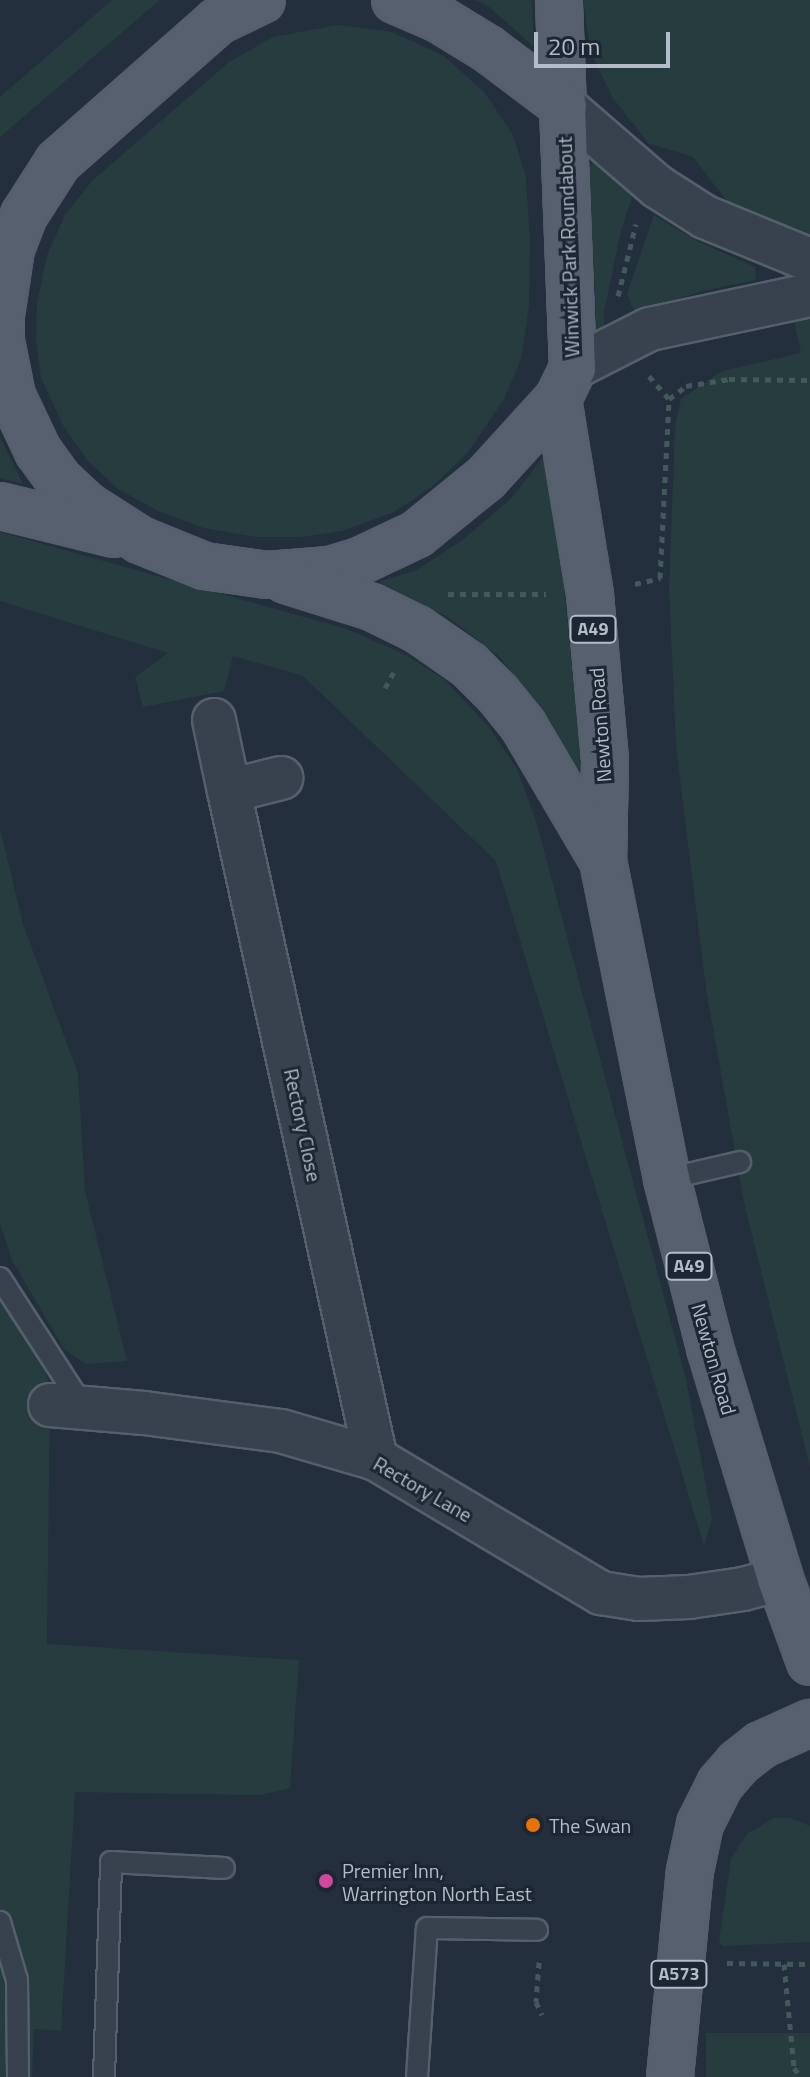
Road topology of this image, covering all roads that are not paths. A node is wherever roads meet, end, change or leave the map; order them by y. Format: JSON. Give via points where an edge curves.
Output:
{"nodes":[{"id":1,"x":262,"y":0,"type":"edge"},
{"id":2,"x":395,"y":0,"type":"edge"},
{"id":3,"x":559,"y":0,"type":"edge"},
{"id":4,"x":228,"y":10,"type":"edge"},
{"id":5,"x":564,"y":106,"type":"junction"},
{"id":6,"x":58,"y":162,"type":"junction"},
{"id":7,"x":0,"y":210,"type":"edge"},
{"id":8,"x":810,"y":260,"type":"edge"},
{"id":9,"x":810,"y":295,"type":"edge"},
{"id":10,"x":565,"y":384,"type":"junction"},
{"id":11,"x":0,"y":506,"type":"edge"},
{"id":12,"x":140,"y":540,"type":"junction"},
{"id":13,"x":267,"y":575,"type":"junction"},
{"id":14,"x":214,"y":720,"type":"dead end"},
{"id":15,"x":281,"y":778,"type":"dead end"},
{"id":16,"x":229,"y":791,"type":"junction"},
{"id":17,"x":603,"y":861,"type":"junction"},
{"id":18,"x":740,"y":1162,"type":"dead end"},
{"id":19,"x":667,"y":1179,"type":"junction"},
{"id":20,"x":0,"y":1278,"type":"edge"},
{"id":21,"x":67,"y":1407,"type":"joint"},
{"id":22,"x":376,"y":1459,"type":"junction"},
{"id":23,"x":780,"y":1579,"type":"junction"},
{"id":24,"x":810,"y":1662,"type":"edge"},
{"id":25,"x":810,"y":1723,"type":"edge"},
{"id":26,"x":224,"y":1868,"type":"dead end"},
{"id":27,"x":0,"y":1922,"type":"edge"},
{"id":28,"x":539,"y":1940,"type":"road end"},
{"id":29,"x":18,"y":2077,"type":"edge"},
{"id":30,"x":104,"y":2077,"type":"edge"},
{"id":31,"x":417,"y":2077,"type":"edge"},
{"id":32,"x":670,"y":2077,"type":"edge"}],
"edges":[{"from":1,"to":4,"type":"main road","number":"A49"},
{"from":2,"to":5,"type":"main road","via":[[488,49]]},
{"from":3,"to":5,"type":"main road","number":"A49"},
{"from":4,"to":6,"type":"main road","number":"A49"},
{"from":5,"to":8,"type":"street","via":[[658,187],[705,217]]},
{"from":5,"to":10,"type":"main road","name":"Winwick Park Roundabout","number":"A49"},
{"from":6,"to":7,"type":"main road","number":"A49"},
{"from":6,"to":12,"type":"main road","number":"A49","via":[[24,215],[11,249],[1,315],[5,369],[22,422],[59,480],[87,506]]},
{"from":9,"to":10,"type":"street","via":[[695,317],[628,337]]},
{"from":10,"to":13,"type":"main road","number":"A49","via":[[486,478],[417,534],[330,570]]},
{"from":10,"to":17,"type":"main road","name":"Newton Road","number":"A49","via":[[605,760]]},
{"from":11,"to":12,"type":"main road","number":"A49"},
{"from":12,"to":13,"type":"main road","number":"A49","via":[[204,566]]},
{"from":13,"to":17,"type":"main road","name":"Newton Road","number":"A49","via":[[349,599],[417,629],[469,665],[523,725]]},
{"from":14,"to":16,"type":"street","name":"Rectory Close"},
{"from":15,"to":16,"type":"street"},
{"from":16,"to":22,"type":"street","name":"Rectory Close"},
{"from":17,"to":19,"type":"main road","name":"Newton Road","number":"A49"},
{"from":18,"to":19,"type":"lane"},
{"from":19,"to":23,"type":"main road","name":"Newton Road","number":"A49","via":[[710,1348]]},
{"from":20,"to":21,"type":"lane"},
{"from":21,"to":22,"type":"street","name":"Rectory Lane","via":[[281,1431]]},
{"from":22,"to":23,"type":"street","name":"Rectory Lane","via":[[601,1593],[639,1599],[689,1597]]},
{"from":23,"to":24,"type":"main road","name":"Newton Road","number":"A49"},
{"from":25,"to":32,"type":"main road","number":"A573","via":[[761,1745],[738,1763],[708,1805],[693,1848]]},
{"from":26,"to":30,"type":"lane","via":[[111,1862]]},
{"from":27,"to":29,"type":"lane","via":[[17,1980]]},
{"from":28,"to":31,"type":"lane","via":[[427,1928]]}]}
